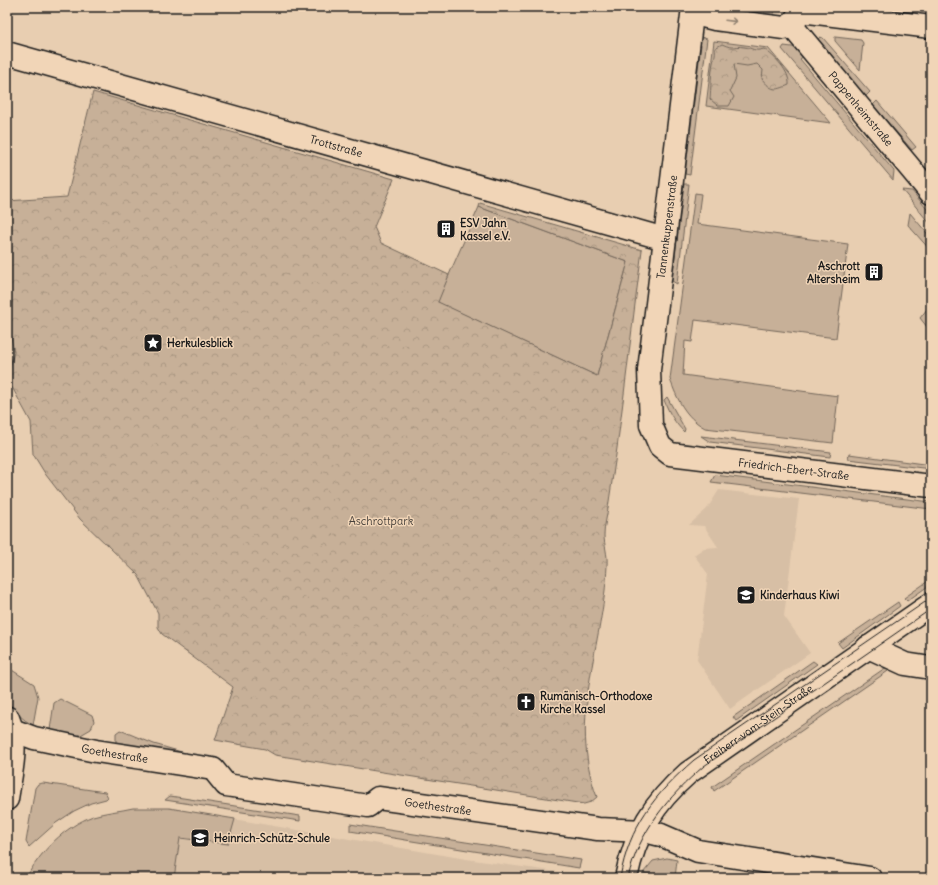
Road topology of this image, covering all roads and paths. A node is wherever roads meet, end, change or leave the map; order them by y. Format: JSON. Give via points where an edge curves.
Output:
{"nodes":[{"id":1,"x":693,"y":7,"type":"edge"},
{"id":2,"x":698,"y":7,"type":"edge"},
{"id":3,"x":797,"y":15,"type":"edge"},
{"id":4,"x":931,"y":27,"type":"edge"},
{"id":5,"x":7,"y":53,"type":"edge"},
{"id":6,"x":931,"y":193,"type":"edge"},
{"id":7,"x":665,"y":239,"type":"junction"},
{"id":8,"x":660,"y":446,"type":"joint"},
{"id":9,"x":931,"y":486,"type":"edge"},
{"id":10,"x":931,"y":604,"type":"edge"},
{"id":11,"x":868,"y":647,"type":"junction"},
{"id":12,"x":931,"y":668,"type":"edge"},
{"id":13,"x":9,"y":724,"type":"edge"},
{"id":14,"x":7,"y":799,"type":"edge"},
{"id":15,"x":640,"y":830,"type":"junction"},
{"id":16,"x":626,"y":878,"type":"edge"},
{"id":17,"x":870,"y":878,"type":"edge"}],
"edges":[{"from":1,"to":7,"type":"street","name":"Tannenkuppenstraße"},
{"from":2,"to":3,"type":"street","one_way":true,"via":[[703,16],[715,19],[780,27]]},
{"from":3,"to":4,"type":"street"},
{"from":3,"to":6,"type":"street","name":"Pappenheimstraße"},
{"from":5,"to":7,"type":"street","name":"Trottstraße"},
{"from":7,"to":8,"type":"street","name":"Tannenkuppenstraße","via":[[649,370],[651,425]]},
{"from":8,"to":9,"type":"street","name":"Friedrich-Ebert-Straße","via":[[670,454]]},
{"from":10,"to":11,"type":"street","name":"Freiherr-vom-Stein-Straße"},
{"from":11,"to":12,"type":"street","via":[[905,664]]},
{"from":11,"to":15,"type":"street","name":"Freiherr-vom-Stein-Straße","via":[[688,773],[663,797]]},
{"from":13,"to":14,"type":"street","via":[[14,749]]},
{"from":13,"to":15,"type":"street","name":"Goethestraße","via":[[34,738],[213,770],[226,785],[368,806],[378,798],[598,829]]},
{"from":15,"to":16,"type":"street","name":"Freiherr-vom-Stein-Straße","via":[[630,857]]},
{"from":15,"to":17,"type":"street","name":"Goethestraße","via":[[661,835],[698,851]]}]}
